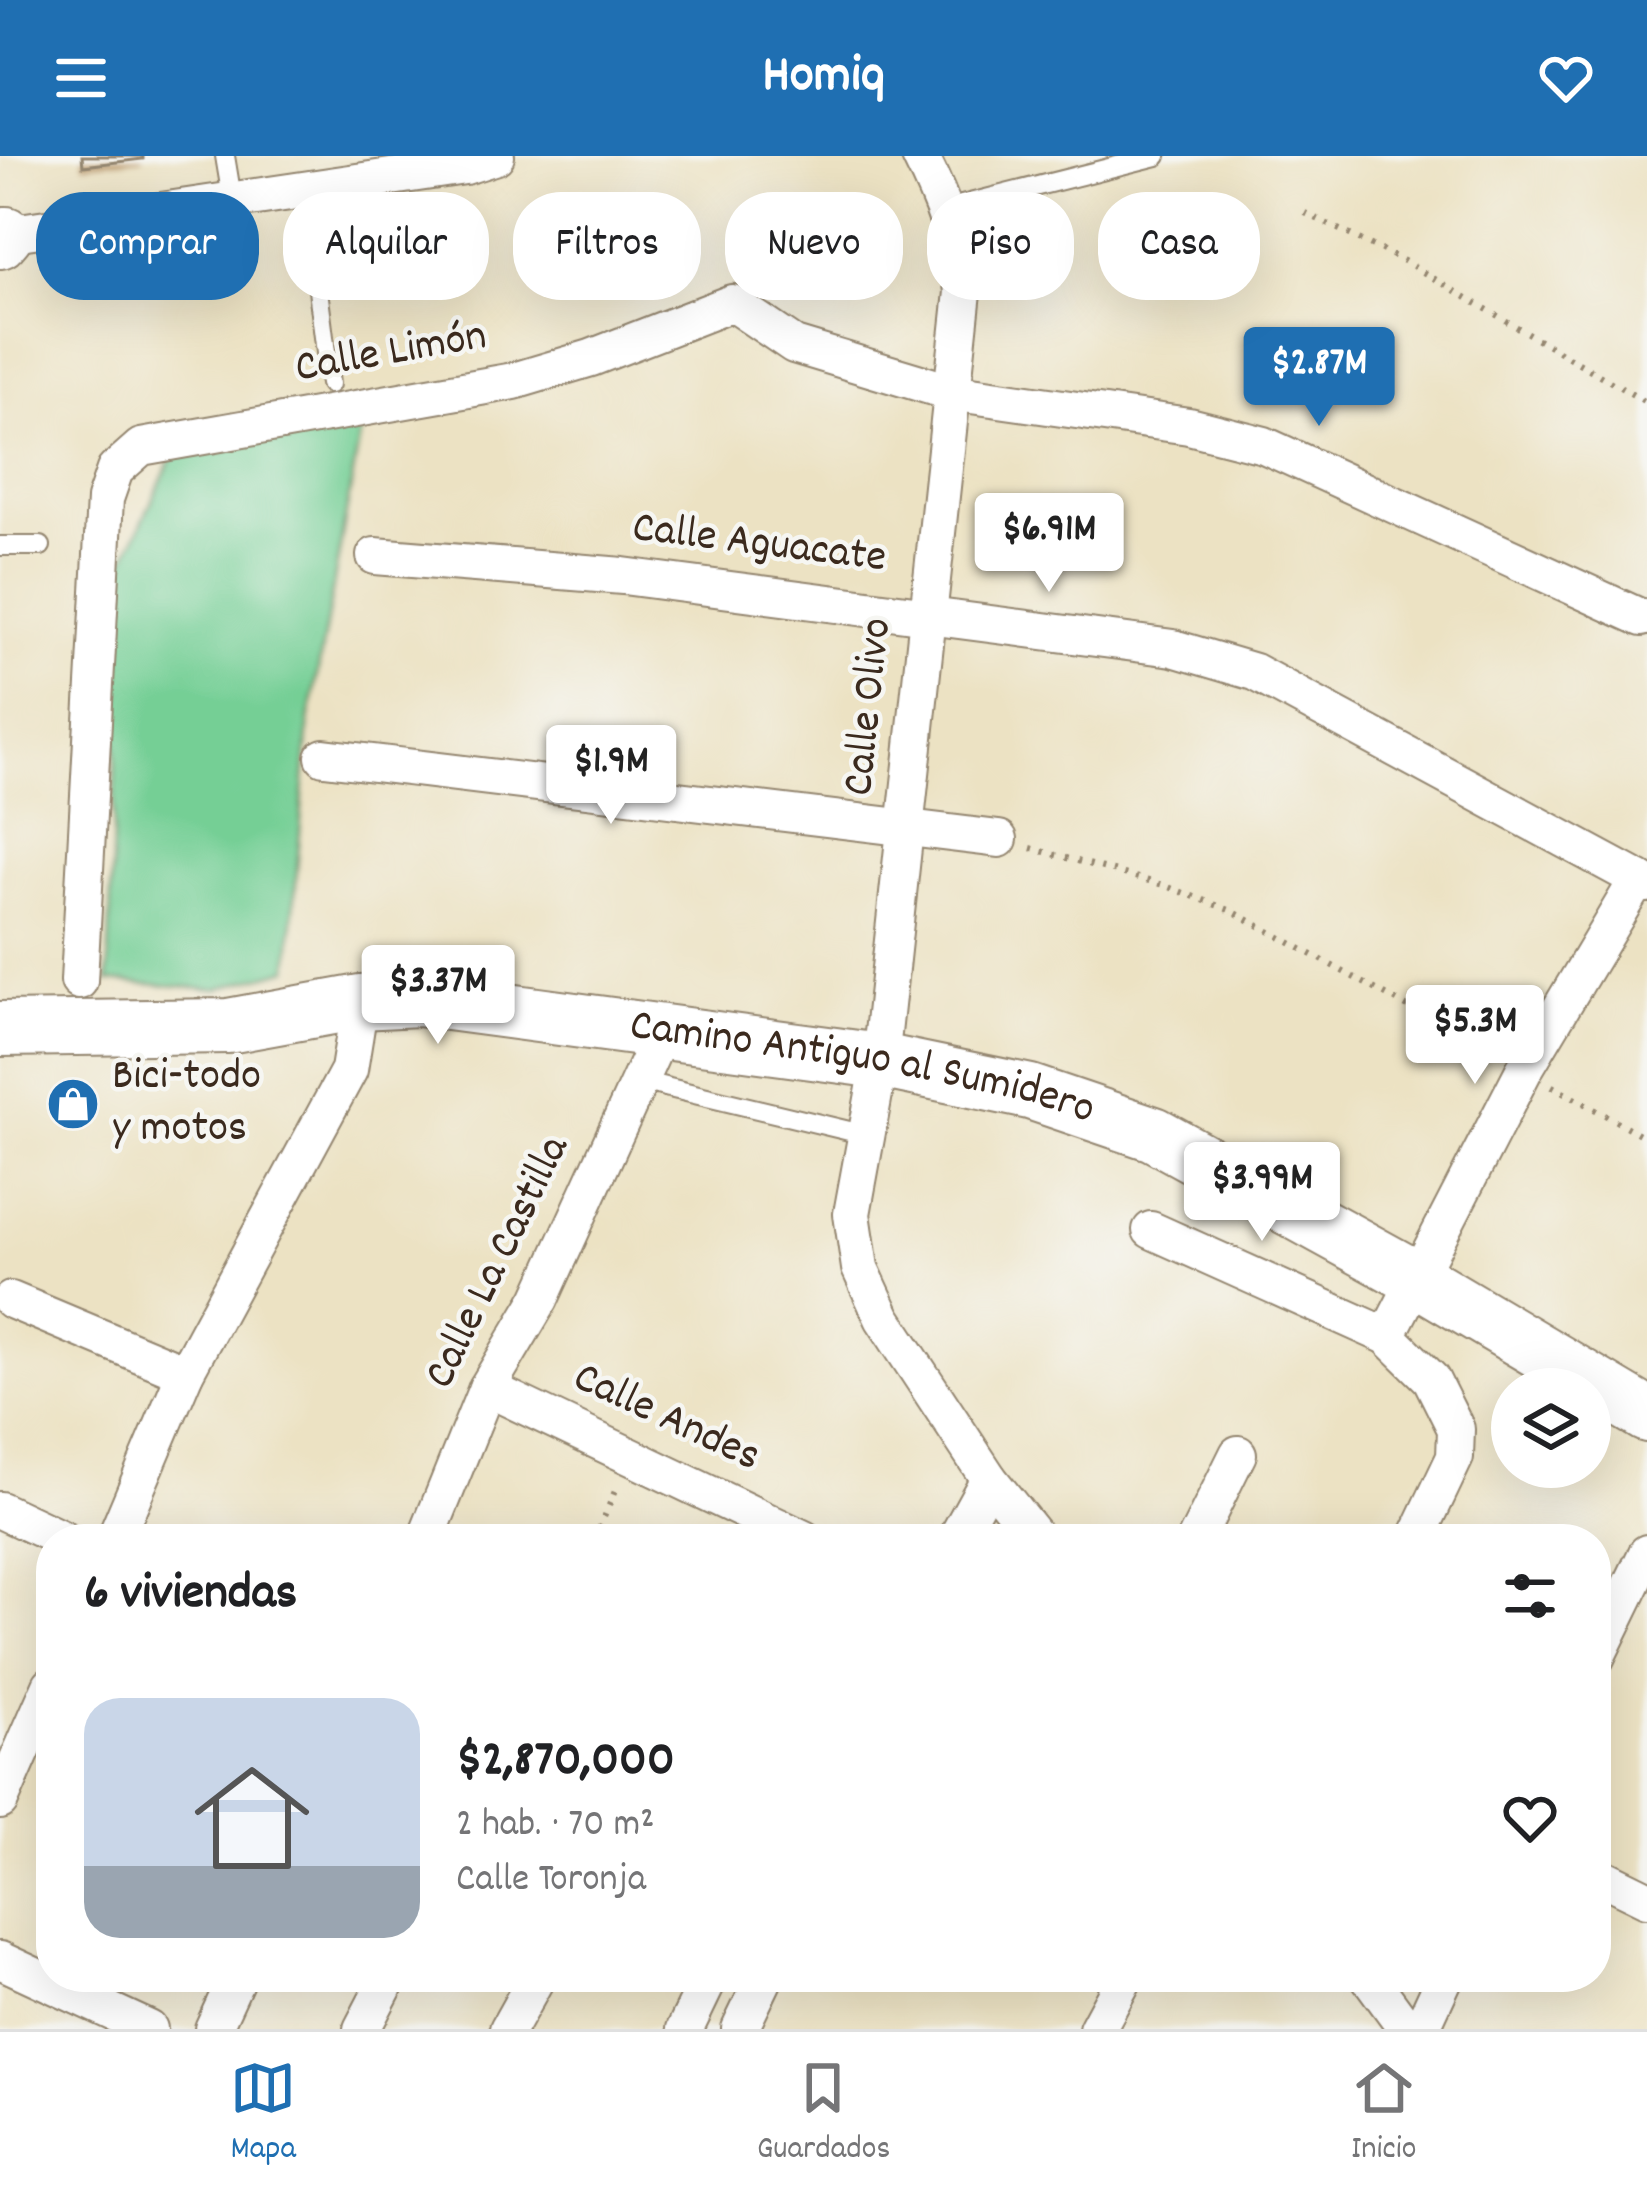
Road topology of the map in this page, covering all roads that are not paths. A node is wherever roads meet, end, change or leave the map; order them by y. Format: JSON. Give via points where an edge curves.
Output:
{"nodes":[{"id":1,"x":225,"y":156,"type":"edge"},
{"id":2,"x":496,"y":156,"type":"edge"},
{"id":3,"x":920,"y":156,"type":"edge"},
{"id":4,"x":1157,"y":156,"type":"edge"},
{"id":5,"x":305,"y":188,"type":"junction"},
{"id":6,"x":231,"y":192,"type":"edge"},
{"id":7,"x":938,"y":192,"type":"edge"},
{"id":8,"x":1014,"y":192,"type":"edge"},
{"id":9,"x":259,"y":194,"type":"edge"},
{"id":10,"x":36,"y":230,"type":"edge"},
{"id":11,"x":2,"y":236,"type":"edge"},
{"id":12,"x":962,"y":300,"type":"edge"},
{"id":13,"x":330,"y":384,"type":"dead end"},
{"id":14,"x":950,"y":392,"type":"junction"},
{"id":15,"x":41,"y":546,"type":"dead end"},
{"id":16,"x":0,"y":547,"type":"edge"},
{"id":17,"x":375,"y":556,"type":"dead end"},
{"id":18,"x":928,"y":615,"type":"junction"},
{"id":19,"x":1642,"y":618,"type":"dead end"},
{"id":20,"x":324,"y":757,"type":"dead end"},
{"id":21,"x":906,"y":825,"type":"junction"},
{"id":22,"x":998,"y":839,"type":"road end"},
{"id":23,"x":1644,"y":875,"type":"edge"},
{"id":24,"x":79,"y":981,"type":"dead end"},
{"id":25,"x":360,"y":1003,"type":"junction"},
{"id":26,"x":0,"y":1028,"type":"edge"},
{"id":27,"x":662,"y":1031,"type":"junction"},
{"id":28,"x":880,"y":1061,"type":"junction"},
{"id":29,"x":640,"y":1081,"type":"junction"},
{"id":30,"x":866,"y":1135,"type":"junction"},
{"id":31,"x":1150,"y":1230,"type":"dead end"},
{"id":32,"x":1416,"y":1278,"type":"junction"},
{"id":33,"x":11,"y":1300,"type":"dead end"},
{"id":34,"x":1387,"y":1336,"type":"junction"},
{"id":35,"x":185,"y":1373,"type":"junction"},
{"id":36,"x":487,"y":1388,"type":"junction"},
{"id":37,"x":1647,"y":1415,"type":"edge"},
{"id":38,"x":1238,"y":1454,"type":"dead end"},
{"id":39,"x":989,"y":1479,"type":"junction"},
{"id":40,"x":0,"y":1510,"type":"edge"},
{"id":41,"x":121,"y":1524,"type":"edge"},
{"id":42,"x":432,"y":1524,"type":"edge"},
{"id":43,"x":747,"y":1524,"type":"edge"},
{"id":44,"x":964,"y":1524,"type":"edge"},
{"id":45,"x":1025,"y":1524,"type":"edge"},
{"id":46,"x":1203,"y":1524,"type":"edge"},
{"id":47,"x":1423,"y":1524,"type":"edge"},
{"id":48,"x":36,"y":1527,"type":"edge"},
{"id":49,"x":1647,"y":1552,"type":"edge"},
{"id":50,"x":1611,"y":1627,"type":"edge"},
{"id":51,"x":36,"y":1719,"type":"edge"},
{"id":52,"x":0,"y":1801,"type":"edge"},
{"id":53,"x":1611,"y":1881,"type":"edge"},
{"id":54,"x":1647,"y":1899,"type":"edge"},
{"id":55,"x":0,"y":1960,"type":"edge"},
{"id":56,"x":36,"y":1977,"type":"edge"},
{"id":57,"x":69,"y":1992,"type":"edge"},
{"id":58,"x":229,"y":1992,"type":"edge"},
{"id":59,"x":381,"y":1992,"type":"edge"},
{"id":60,"x":529,"y":1992,"type":"edge"},
{"id":61,"x":703,"y":1992,"type":"edge"},
{"id":62,"x":758,"y":1992,"type":"edge"},
{"id":63,"x":1117,"y":1992,"type":"edge"},
{"id":64,"x":1380,"y":1992,"type":"edge"},
{"id":65,"x":1438,"y":1992,"type":"edge"},
{"id":66,"x":149,"y":2029,"type":"edge"},
{"id":67,"x":213,"y":2029,"type":"edge"},
{"id":68,"x":362,"y":2029,"type":"edge"},
{"id":69,"x":508,"y":2029,"type":"edge"},
{"id":70,"x":685,"y":2029,"type":"edge"},
{"id":71,"x":740,"y":2029,"type":"edge"},
{"id":72,"x":1097,"y":2029,"type":"edge"},
{"id":73,"x":1407,"y":2029,"type":"edge"},
{"id":74,"x":1421,"y":2029,"type":"edge"}],
"edges":[{"from":1,"to":6,"type":"lane"},
{"from":2,"to":5,"type":"street"},
{"from":3,"to":7,"type":"street","name":"Calle Olivo"},
{"from":4,"to":8,"type":"lane"},
{"from":5,"to":9,"type":"street"},
{"from":5,"to":13,"type":"lane"},
{"from":10,"to":11,"type":"street"},
{"from":12,"to":14,"type":"street","name":"Calle Olivo"},
{"from":14,"to":18,"type":"street","name":"Calle Olivo"},
{"from":14,"to":19,"type":"street","via":[[1189,426],[1264,445]]},
{"from":14,"to":24,"type":"street","name":"Calle Limón","via":[[794,345],[732,303],[514,381],[141,447],[115,470],[105,499]]},
{"from":15,"to":16,"type":"lane"},
{"from":17,"to":18,"type":"street","name":"Calle Aguacate","via":[[623,576]]},
{"from":18,"to":21,"type":"street","name":"Calle Olivo"},
{"from":18,"to":23,"type":"street","name":"Calle Aguacate","via":[[1174,648],[1254,672]]},
{"from":20,"to":21,"type":"street"},
{"from":21,"to":22,"type":"street"},
{"from":21,"to":28,"type":"street","name":"Calle Olivo"},
{"from":23,"to":32,"type":"street","via":[[1524,1070]]},
{"from":25,"to":26,"type":"main road","name":"Camino Antiguo al Sumidero","via":[[228,1026]]},
{"from":25,"to":27,"type":"main road","name":"Camino Antiguo al Sumidero","via":[[418,999]]},
{"from":25,"to":35,"type":"street","via":[[349,1070]]},
{"from":27,"to":28,"type":"main road","name":"Camino Antiguo al Sumidero"},
{"from":27,"to":29,"type":"street","name":"Calle La Castilla"},
{"from":28,"to":30,"type":"street","name":"Calle Olivo"},
{"from":28,"to":32,"type":"main road","name":"Camino Antiguo al Sumidero","via":[[1030,1092],[1154,1134]]},
{"from":29,"to":30,"type":"lane"},
{"from":29,"to":36,"type":"street","name":"Calle La Castilla","via":[[540,1299]]},
{"from":30,"to":39,"type":"street","name":"Calle Olivo","via":[[851,1214],[860,1268],[883,1318]]},
{"from":31,"to":34,"type":"street"},
{"from":32,"to":34,"type":"street"},
{"from":32,"to":37,"type":"main road","name":"Camino Antiguo al Sumidero"},
{"from":33,"to":35,"type":"street"},
{"from":34,"to":47,"type":"street","via":[[1431,1378],[1456,1430],[1455,1457]]},
{"from":35,"to":41,"type":"street"},
{"from":36,"to":42,"type":"street","name":"Calle La Castilla"},
{"from":36,"to":43,"type":"street","name":"Calle Andes","via":[[630,1456]]},
{"from":38,"to":46,"type":"street"},
{"from":39,"to":44,"type":"street"},
{"from":39,"to":45,"type":"street","name":"Calle Olivo"},
{"from":40,"to":48,"type":"street"},
{"from":49,"to":50,"type":"street"},
{"from":51,"to":52,"type":"street"},
{"from":53,"to":54,"type":"street"},
{"from":55,"to":56,"type":"street"},
{"from":57,"to":66,"type":"street"},
{"from":58,"to":67,"type":"street"},
{"from":59,"to":68,"type":"street"},
{"from":60,"to":69,"type":"street"},
{"from":61,"to":70,"type":"street"},
{"from":62,"to":71,"type":"street"},
{"from":63,"to":72,"type":"street"},
{"from":64,"to":73,"type":"street"},
{"from":65,"to":74,"type":"street"}]}
